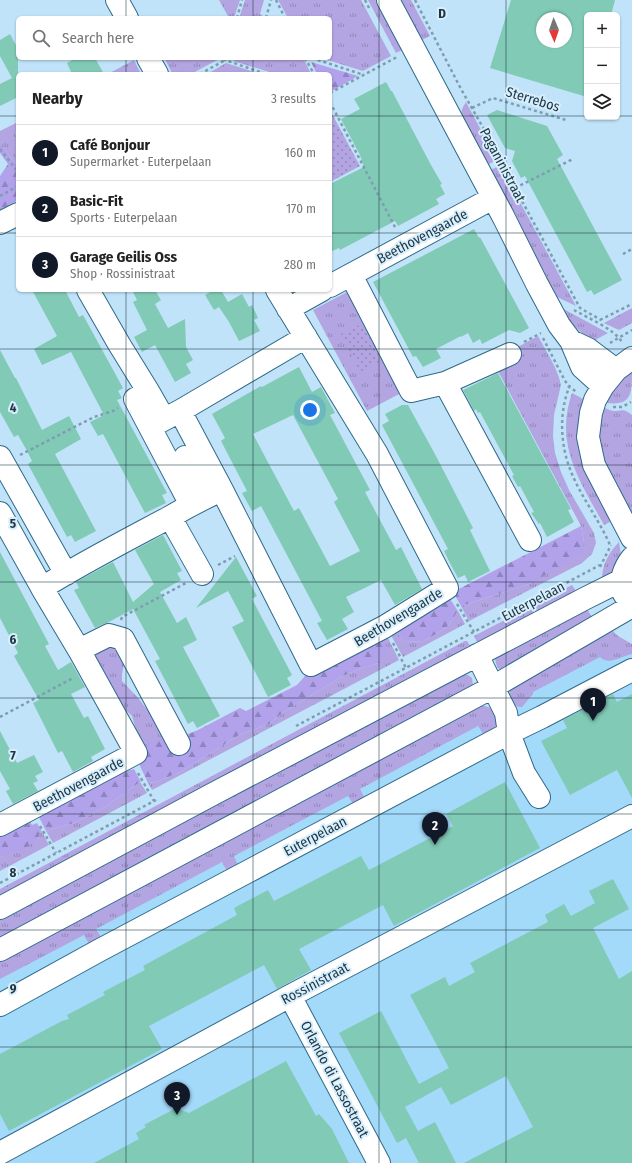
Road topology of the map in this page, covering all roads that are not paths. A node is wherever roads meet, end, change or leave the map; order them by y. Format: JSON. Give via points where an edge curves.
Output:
{"nodes":[{"id":1,"x":117,"y":0,"type":"edge"},
{"id":2,"x":388,"y":0,"type":"edge"},
{"id":3,"x":126,"y":16,"type":"edge"},
{"id":4,"x":149,"y":60,"type":"edge"},
{"id":5,"x":156,"y":72,"type":"edge"},
{"id":6,"x":493,"y":198,"type":"junction"},
{"id":7,"x":16,"y":215,"type":"edge"},
{"id":8,"x":0,"y":223,"type":"edge"},
{"id":9,"x":350,"y":275,"type":"junction"},
{"id":10,"x":332,"y":285,"type":"edge"},
{"id":11,"x":89,"y":292,"type":"edge"},
{"id":12,"x":278,"y":292,"type":"edge"},
{"id":13,"x":318,"y":292,"type":"edge"},
{"id":14,"x":288,"y":309,"type":"junction"},
{"id":15,"x":306,"y":337,"type":"junction"},
{"id":16,"x":510,"y":354,"type":"dead end"},
{"id":17,"x":617,"y":371,"type":"edge"},
{"id":18,"x":445,"y":383,"type":"junction"},
{"id":19,"x":154,"y":410,"type":"junction"},
{"id":20,"x":2,"y":460,"type":"edge"},
{"id":21,"x":196,"y":478,"type":"junction"},
{"id":22,"x":20,"y":492,"type":"junction"},
{"id":23,"x":0,"y":502,"type":"edge"},
{"id":24,"x":0,"y":513,"type":"edge"},
{"id":25,"x":170,"y":517,"type":"junction"},
{"id":26,"x":44,"y":535,"type":"junction"},
{"id":27,"x":632,"y":538,"type":"edge"},
{"id":28,"x":530,"y":540,"type":"dead end"},
{"id":29,"x":20,"y":548,"type":"junction"},
{"id":30,"x":632,"y":558,"type":"edge"},
{"id":31,"x":66,"y":574,"type":"junction"},
{"id":32,"x":202,"y":574,"type":"road end"},
{"id":33,"x":622,"y":580,"type":"junction"},
{"id":34,"x":42,"y":588,"type":"junction"},
{"id":35,"x":632,"y":606,"type":"edge"},
{"id":36,"x":79,"y":650,"type":"junction"},
{"id":37,"x":477,"y":656,"type":"junction"},
{"id":38,"x":632,"y":670,"type":"edge"},
{"id":39,"x":493,"y":687,"type":"junction"},
{"id":40,"x":509,"y":733,"type":"junction"},
{"id":41,"x":179,"y":744,"type":"dead end"},
{"id":42,"x":538,"y":797,"type":"dead end"},
{"id":43,"x":632,"y":816,"type":"edge"},
{"id":44,"x":0,"y":825,"type":"edge"},
{"id":45,"x":0,"y":908,"type":"edge"},
{"id":46,"x":0,"y":950,"type":"edge"},
{"id":47,"x":290,"y":996,"type":"junction"},
{"id":48,"x":0,"y":1005,"type":"edge"},
{"id":49,"x":0,"y":1153,"type":"edge"},
{"id":50,"x":379,"y":1163,"type":"edge"}],
"edges":[{"from":1,"to":3,"type":"street"},
{"from":2,"to":6,"type":"street","name":"Paganinistraat"},
{"from":4,"to":5,"type":"street"},
{"from":6,"to":9,"type":"street","name":"Beethovengaarde"},
{"from":6,"to":17,"type":"street","name":"Paganinistraat","via":[[559,325],[571,341],[588,349]]},
{"from":7,"to":8,"type":"street"},
{"from":9,"to":10,"type":"street","name":"Beethovengaarde"},
{"from":9,"to":18,"type":"street","via":[[411,391]]},
{"from":11,"to":19,"type":"street","name":"Beethovengaarde"},
{"from":12,"to":14,"type":"street","name":"Beethovengaarde"},
{"from":13,"to":14,"type":"street"},
{"from":14,"to":15,"type":"street","name":"Beethovengaarde"},
{"from":15,"to":19,"type":"street"},
{"from":15,"to":21,"type":"street","name":"Beethovengaarde","via":[[376,454],[447,588],[384,627],[312,665],[251,547]]},
{"from":16,"to":18,"type":"street"},
{"from":17,"to":27,"type":"street","name":"Paganinistraat","via":[[595,400],[588,437],[594,465]]},
{"from":18,"to":28,"type":"street"},
{"from":19,"to":21,"type":"street","name":"Beethovengaarde"},
{"from":19,"to":21,"type":"street","name":"Beethovengaarde"},
{"from":20,"to":22,"type":"street"},
{"from":21,"to":25,"type":"street"},
{"from":22,"to":23,"type":"street"},
{"from":22,"to":26,"type":"street"},
{"from":24,"to":29,"type":"street","name":"Beethovengaarde"},
{"from":25,"to":31,"type":"street"},
{"from":25,"to":32,"type":"street"},
{"from":26,"to":29,"type":"street"},
{"from":26,"to":31,"type":"street"},
{"from":29,"to":34,"type":"street","name":"Beethovengaarde"},
{"from":30,"to":33,"type":"street","via":[[627,564]]},
{"from":31,"to":34,"type":"street"},
{"from":33,"to":35,"type":"street","via":[[626,598]]},
{"from":33,"to":37,"type":"street","name":"Euterpelaan"},
{"from":34,"to":36,"type":"street","name":"Beethovengaarde"},
{"from":35,"to":39,"type":"street"},
{"from":36,"to":41,"type":"street","via":[[109,634],[123,639]]},
{"from":36,"to":44,"type":"street","name":"Beethovengaarde","via":[[136,753]]},
{"from":37,"to":39,"type":"street"},
{"from":37,"to":45,"type":"street","name":"Euterpelaan"},
{"from":38,"to":40,"type":"street","name":"Euterpelaan"},
{"from":39,"to":40,"type":"street","via":[[506,713]]},
{"from":39,"to":46,"type":"street"},
{"from":40,"to":42,"type":"street","via":[[524,772]]},
{"from":40,"to":48,"type":"street","name":"Euterpelaan"},
{"from":43,"to":47,"type":"street","name":"Rossinistraat"},
{"from":47,"to":49,"type":"street","name":"Rossinistraat"},
{"from":47,"to":50,"type":"street","name":"Orlando di Lassostraat"}]}
